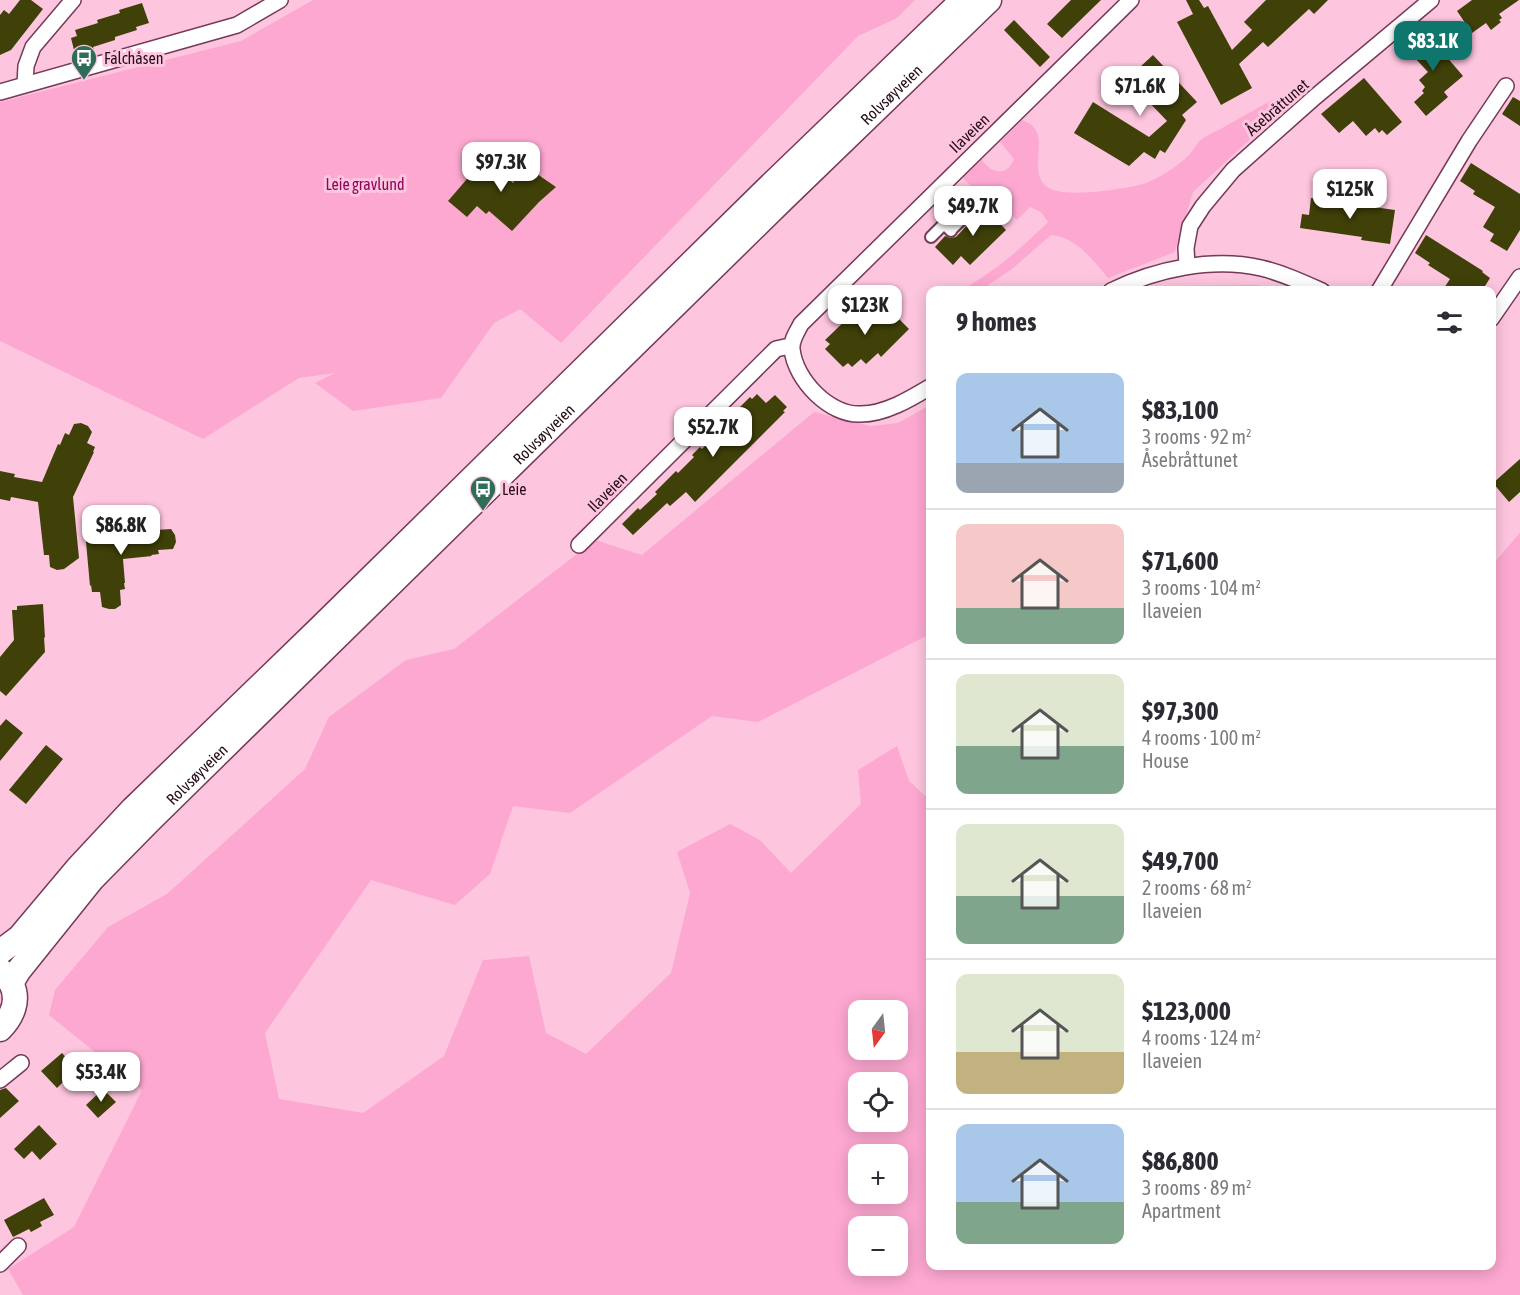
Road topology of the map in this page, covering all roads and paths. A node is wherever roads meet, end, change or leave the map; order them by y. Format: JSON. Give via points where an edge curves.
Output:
{"nodes":[{"id":1,"x":73,"y":0,"type":"edge"},
{"id":2,"x":280,"y":0,"type":"edge"},
{"id":3,"x":963,"y":0,"type":"edge"},
{"id":4,"x":989,"y":0,"type":"edge"},
{"id":5,"x":1131,"y":0,"type":"edge"},
{"id":6,"x":1431,"y":0,"type":"edge"},
{"id":7,"x":25,"y":85,"type":"junction"},
{"id":8,"x":1506,"y":86,"type":"dead end"},
{"id":9,"x":0,"y":92,"type":"edge"},
{"id":10,"x":967,"y":214,"type":"dead end"},
{"id":11,"x":931,"y":237,"type":"dead end"},
{"id":12,"x":1187,"y":266,"type":"junction"},
{"id":13,"x":1520,"y":276,"type":"edge"},
{"id":14,"x":1125,"y":286,"type":"edge"},
{"id":15,"x":1310,"y":286,"type":"edge"},
{"id":16,"x":1382,"y":286,"type":"edge"},
{"id":17,"x":1496,"y":311,"type":"edge"},
{"id":18,"x":792,"y":349,"type":"junction"},
{"id":19,"x":926,"y":389,"type":"edge"},
{"id":20,"x":579,"y":546,"type":"dead end"},
{"id":21,"x":0,"y":952,"type":"edge"},
{"id":22,"x":6,"y":976,"type":"edge"},
{"id":23,"x":0,"y":1029,"type":"edge"},
{"id":24,"x":21,"y":1063,"type":"dead end"},
{"id":25,"x":0,"y":1080,"type":"edge"},
{"id":26,"x":18,"y":1246,"type":"dead end"},
{"id":27,"x":0,"y":1263,"type":"edge"}],
"edges":[{"from":1,"to":7,"type":"street","via":[[33,46]]},
{"from":2,"to":7,"type":"street","via":[[237,25]]},
{"from":3,"to":21,"type":"main road","name":"Rolvsøyveien","via":[[133,809],[20,938]]},
{"from":4,"to":22,"type":"main road","name":"Rolvsøyveien","via":[[149,821],[92,879],[19,970]]},
{"from":5,"to":18,"type":"street","name":"Ilaveien","via":[[801,324],[793,337]]},
{"from":6,"to":12,"type":"street","name":"Åsebråttunet","via":[[1233,170],[1190,226]]},
{"from":7,"to":9,"type":"street"},
{"from":8,"to":16,"type":"street"},
{"from":10,"to":11,"type":"street","via":[[951,230],[944,224]]},
{"from":12,"to":14,"type":"street"},
{"from":12,"to":15,"type":"street","via":[[1260,268]]},
{"from":13,"to":17,"type":"street"},
{"from":18,"to":19,"type":"street","via":[[808,386],[831,406],[845,412],[863,415],[888,408]]},
{"from":18,"to":20,"type":"street","name":"Ilaveien","via":[[776,349]]},
{"from":22,"to":23,"type":"main road","via":[[15,996],[14,1009]]},
{"from":24,"to":25,"type":"street"},
{"from":26,"to":27,"type":"street"}]}
